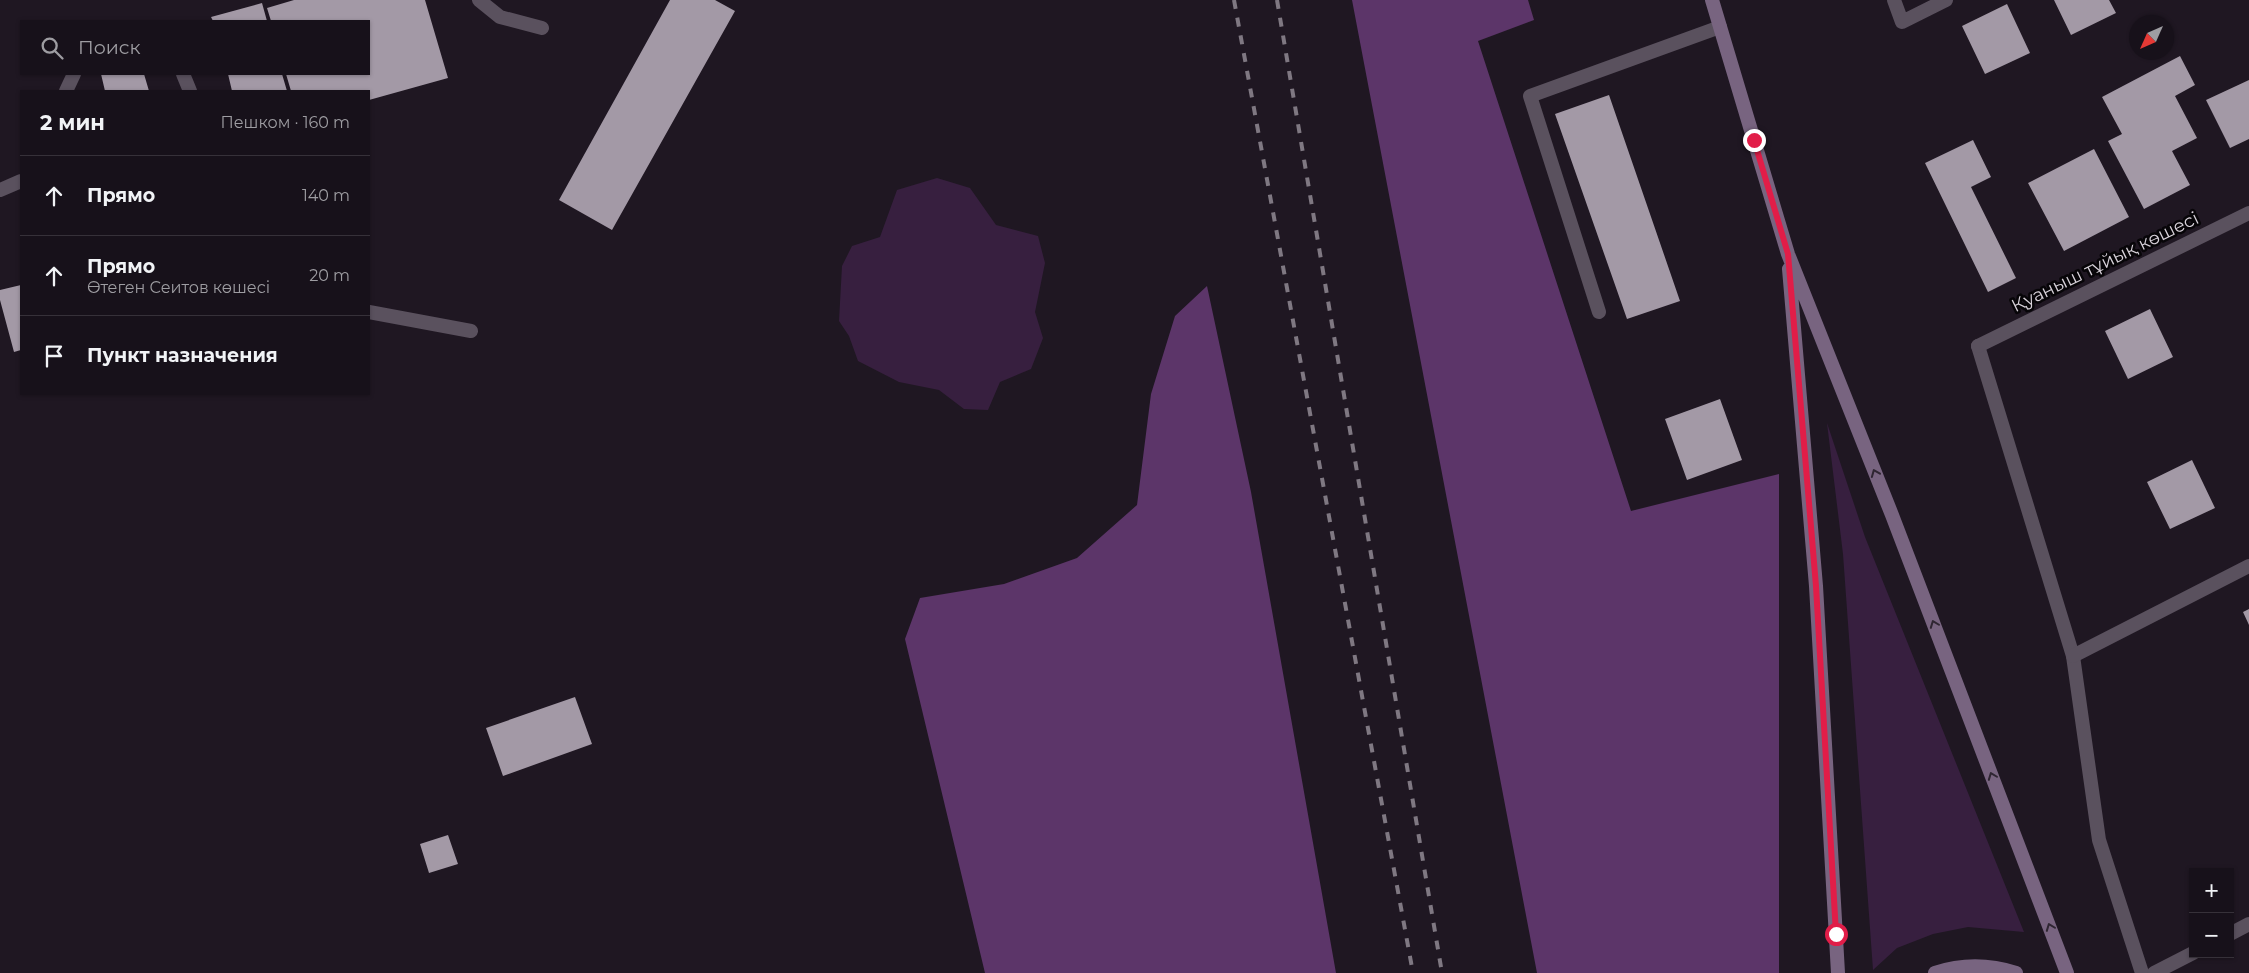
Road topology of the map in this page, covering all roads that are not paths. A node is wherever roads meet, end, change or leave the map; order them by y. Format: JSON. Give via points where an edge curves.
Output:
{"nodes":[{"id":1,"x":478,"y":0,"type":"edge"},
{"id":2,"x":1712,"y":0,"type":"edge"},
{"id":3,"x":1894,"y":0,"type":"edge"},
{"id":4,"x":1946,"y":0,"type":"edge"},
{"id":5,"x":1720,"y":27,"type":"junction"},
{"id":6,"x":542,"y":28,"type":"dead end"},
{"id":7,"x":74,"y":75,"type":"edge"},
{"id":8,"x":183,"y":75,"type":"edge"},
{"id":9,"x":66,"y":90,"type":"edge"},
{"id":10,"x":190,"y":90,"type":"edge"},
{"id":11,"x":20,"y":181,"type":"edge"},
{"id":12,"x":0,"y":190,"type":"edge"},
{"id":13,"x":2249,"y":213,"type":"edge"},
{"id":14,"x":1788,"y":254,"type":"junction"},
{"id":15,"x":370,"y":312,"type":"edge"},
{"id":16,"x":1599,"y":312,"type":"dead end"},
{"id":17,"x":471,"y":331,"type":"dead end"},
{"id":18,"x":2249,"y":566,"type":"edge"},
{"id":19,"x":2073,"y":656,"type":"junction"},
{"id":20,"x":2249,"y":924,"type":"edge"},
{"id":21,"x":2234,"y":932,"type":"edge"},
{"id":22,"x":2189,"y":955,"type":"edge"},
{"id":23,"x":1838,"y":973,"type":"edge"},
{"id":24,"x":1935,"y":973,"type":"edge"},
{"id":25,"x":2016,"y":973,"type":"edge"},
{"id":26,"x":2067,"y":973,"type":"edge"},
{"id":27,"x":2142,"y":973,"type":"edge"},
{"id":28,"x":2154,"y":973,"type":"edge"}],
"edges":[{"from":1,"to":6,"type":"street","via":[[500,17]]},
{"from":2,"to":5,"type":"main road"},
{"from":3,"to":4,"type":"street","via":[[1902,22]]},
{"from":5,"to":14,"type":"main road"},
{"from":5,"to":16,"type":"street","via":[[1530,96]]},
{"from":7,"to":9,"type":"street"},
{"from":8,"to":10,"type":"street"},
{"from":11,"to":12,"type":"street"},
{"from":13,"to":19,"type":"street","name":"Қуаныш тұйық көшесі","via":[[1978,346]]},
{"from":14,"to":23,"type":"main road","via":[[1816,586]]},
{"from":26,"to":14,"type":"main road","one_way":true,"via":[[1892,515]]},
{"from":15,"to":17,"type":"street"},
{"from":18,"to":19,"type":"street"},
{"from":19,"to":27,"type":"street","via":[[2099,840]]},
{"from":20,"to":21,"type":"street"},
{"from":22,"to":28,"type":"street"},
{"from":24,"to":25,"type":"main road","via":[[1953,967],[1994,966]]}]}
